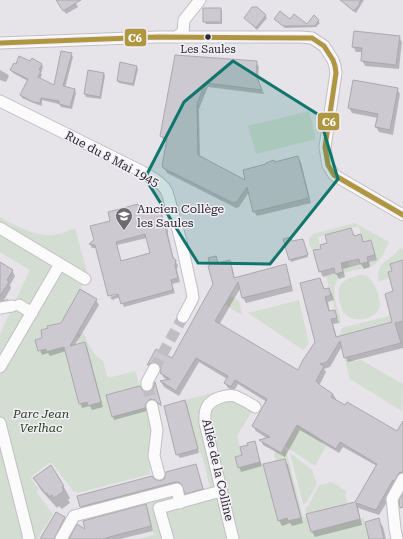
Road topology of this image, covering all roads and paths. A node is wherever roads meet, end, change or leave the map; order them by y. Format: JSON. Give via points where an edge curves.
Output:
{"nodes":[{"id":1,"x":200,"y":0,"type":"edge"},
{"id":2,"x":176,"y":37,"type":"junction"},
{"id":3,"x":0,"y":43,"type":"edge"},
{"id":4,"x":0,"y":101,"type":"edge"},
{"id":5,"x":403,"y":215,"type":"edge"},
{"id":6,"x":0,"y":228,"type":"edge"},
{"id":7,"x":60,"y":264,"type":"junction"},
{"id":8,"x":85,"y":279,"type":"dead end"},
{"id":9,"x":0,"y":308,"type":"edge"},
{"id":10,"x":32,"y":313,"type":"junction"},
{"id":11,"x":183,"y":317,"type":"tunnel mouth"},
{"id":12,"x":0,"y":367,"type":"edge"},
{"id":13,"x":154,"y":369,"type":"tunnel mouth"},
{"id":14,"x":147,"y":384,"type":"tunnel mouth"},
{"id":15,"x":152,"y":406,"type":"tunnel mouth"},
{"id":16,"x":255,"y":406,"type":"dead end"},
{"id":17,"x":0,"y":423,"type":"edge"},
{"id":18,"x":159,"y":474,"type":"dead end"},
{"id":19,"x":403,"y":479,"type":"edge"},
{"id":20,"x":221,"y":491,"type":"junction"},
{"id":21,"x":180,"y":503,"type":"junction"},
{"id":22,"x":28,"y":539,"type":"edge"},
{"id":23,"x":61,"y":539,"type":"edge"},
{"id":24,"x":168,"y":539,"type":"edge"},
{"id":25,"x":233,"y":539,"type":"edge"},
{"id":26,"x":397,"y":539,"type":"edge"}],
"edges":[{"from":1,"to":2,"type":"street","via":[[184,20],[183,32]]},
{"from":2,"to":3,"type":"street"},
{"from":2,"to":5,"type":"street","via":[[301,37],[319,41],[329,53],[336,73],[325,147],[328,165],[334,175]]},
{"from":4,"to":11,"type":"street","name":"Rue du 8 Mai 1945","via":[[143,172],[165,187],[181,241],[193,298]]},
{"from":6,"to":7,"type":"street"},
{"from":7,"to":8,"type":"street"},
{"from":7,"to":10,"type":"street"},
{"from":9,"to":10,"type":"street","via":[[15,306]]},
{"from":10,"to":12,"type":"street"},
{"from":13,"to":14,"type":"street"},
{"from":15,"to":18,"type":"street","via":[[157,430],[154,456]]},
{"from":16,"to":20,"type":"street","name":"Allée de la Colline","via":[[234,396],[218,398],[206,407],[205,423]]},
{"from":17,"to":22,"type":"street"},
{"from":19,"to":26,"type":"street","via":[[392,499]]},
{"from":20,"to":21,"type":"street"},
{"from":20,"to":25,"type":"street","name":"Allée de la Colline"},
{"from":21,"to":23,"type":"street","via":[[177,489],[74,516]]},
{"from":21,"to":24,"type":"street","via":[[159,508]]}]}
